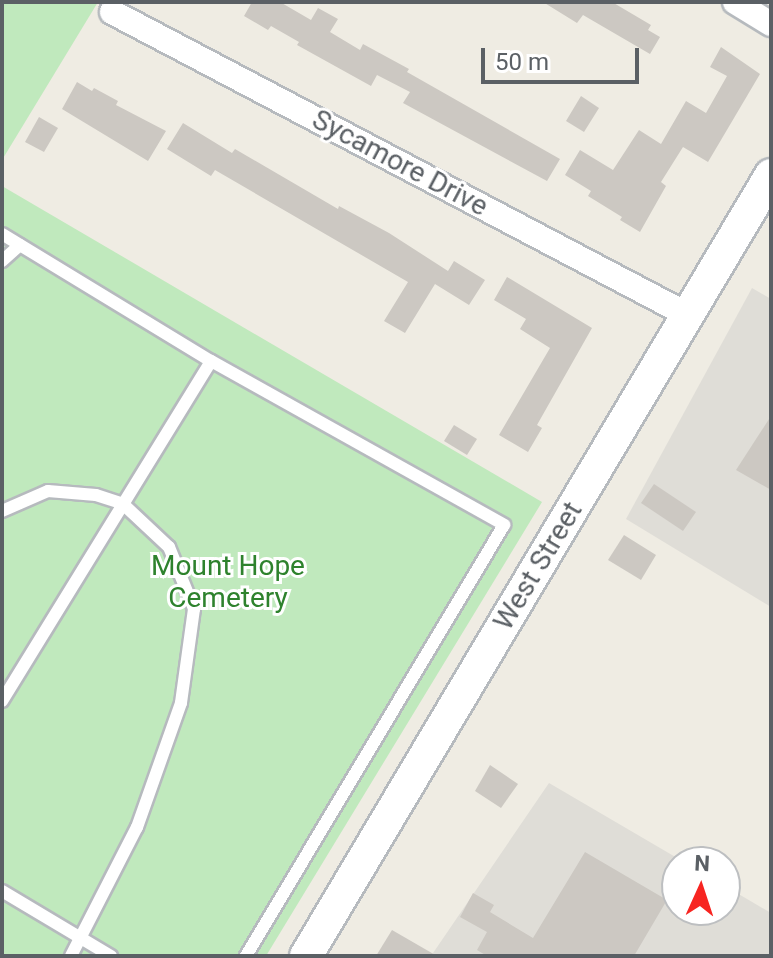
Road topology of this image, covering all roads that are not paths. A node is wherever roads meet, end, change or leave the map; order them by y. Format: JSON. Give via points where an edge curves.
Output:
{"nodes":[{"id":1,"x":735,"y":2,"type":"edge"},
{"id":2,"x":112,"y":12,"type":"dead end"},
{"id":3,"x":771,"y":24,"type":"edge"},
{"id":4,"x":769,"y":181,"type":"edge"},
{"id":5,"x":2,"y":234,"type":"edge"},
{"id":6,"x":20,"y":245,"type":"junction"},
{"id":7,"x":2,"y":261,"type":"edge"},
{"id":8,"x":688,"y":315,"type":"junction"},
{"id":9,"x":211,"y":361,"type":"junction"},
{"id":10,"x":123,"y":504,"type":"junction"},
{"id":11,"x":2,"y":511,"type":"edge"},
{"id":12,"x":2,"y":701,"type":"edge"},
{"id":13,"x":2,"y":891,"type":"edge"},
{"id":14,"x":82,"y":939,"type":"junction"},
{"id":15,"x":71,"y":956,"type":"edge"},
{"id":16,"x":111,"y":956,"type":"edge"},
{"id":17,"x":246,"y":956,"type":"edge"},
{"id":18,"x":306,"y":956,"type":"edge"}],
"edges":[{"from":1,"to":3,"type":"street"},
{"from":2,"to":8,"type":"street","name":"Sycamore Drive"},
{"from":4,"to":8,"type":"main road","name":"West Street"},
{"from":5,"to":6,"type":"lane"},
{"from":6,"to":7,"type":"lane"},
{"from":6,"to":9,"type":"lane"},
{"from":8,"to":18,"type":"main road","name":"West Street"},
{"from":9,"to":10,"type":"lane"},
{"from":9,"to":17,"type":"lane","via":[[504,525]]},
{"from":10,"to":11,"type":"lane","via":[[96,495],[48,491]]},
{"from":10,"to":12,"type":"lane"},
{"from":10,"to":14,"type":"lane","via":[[169,547],[194,609],[181,703],[137,827]]},
{"from":13,"to":14,"type":"lane"},
{"from":14,"to":15,"type":"lane"},
{"from":14,"to":16,"type":"lane"}]}
